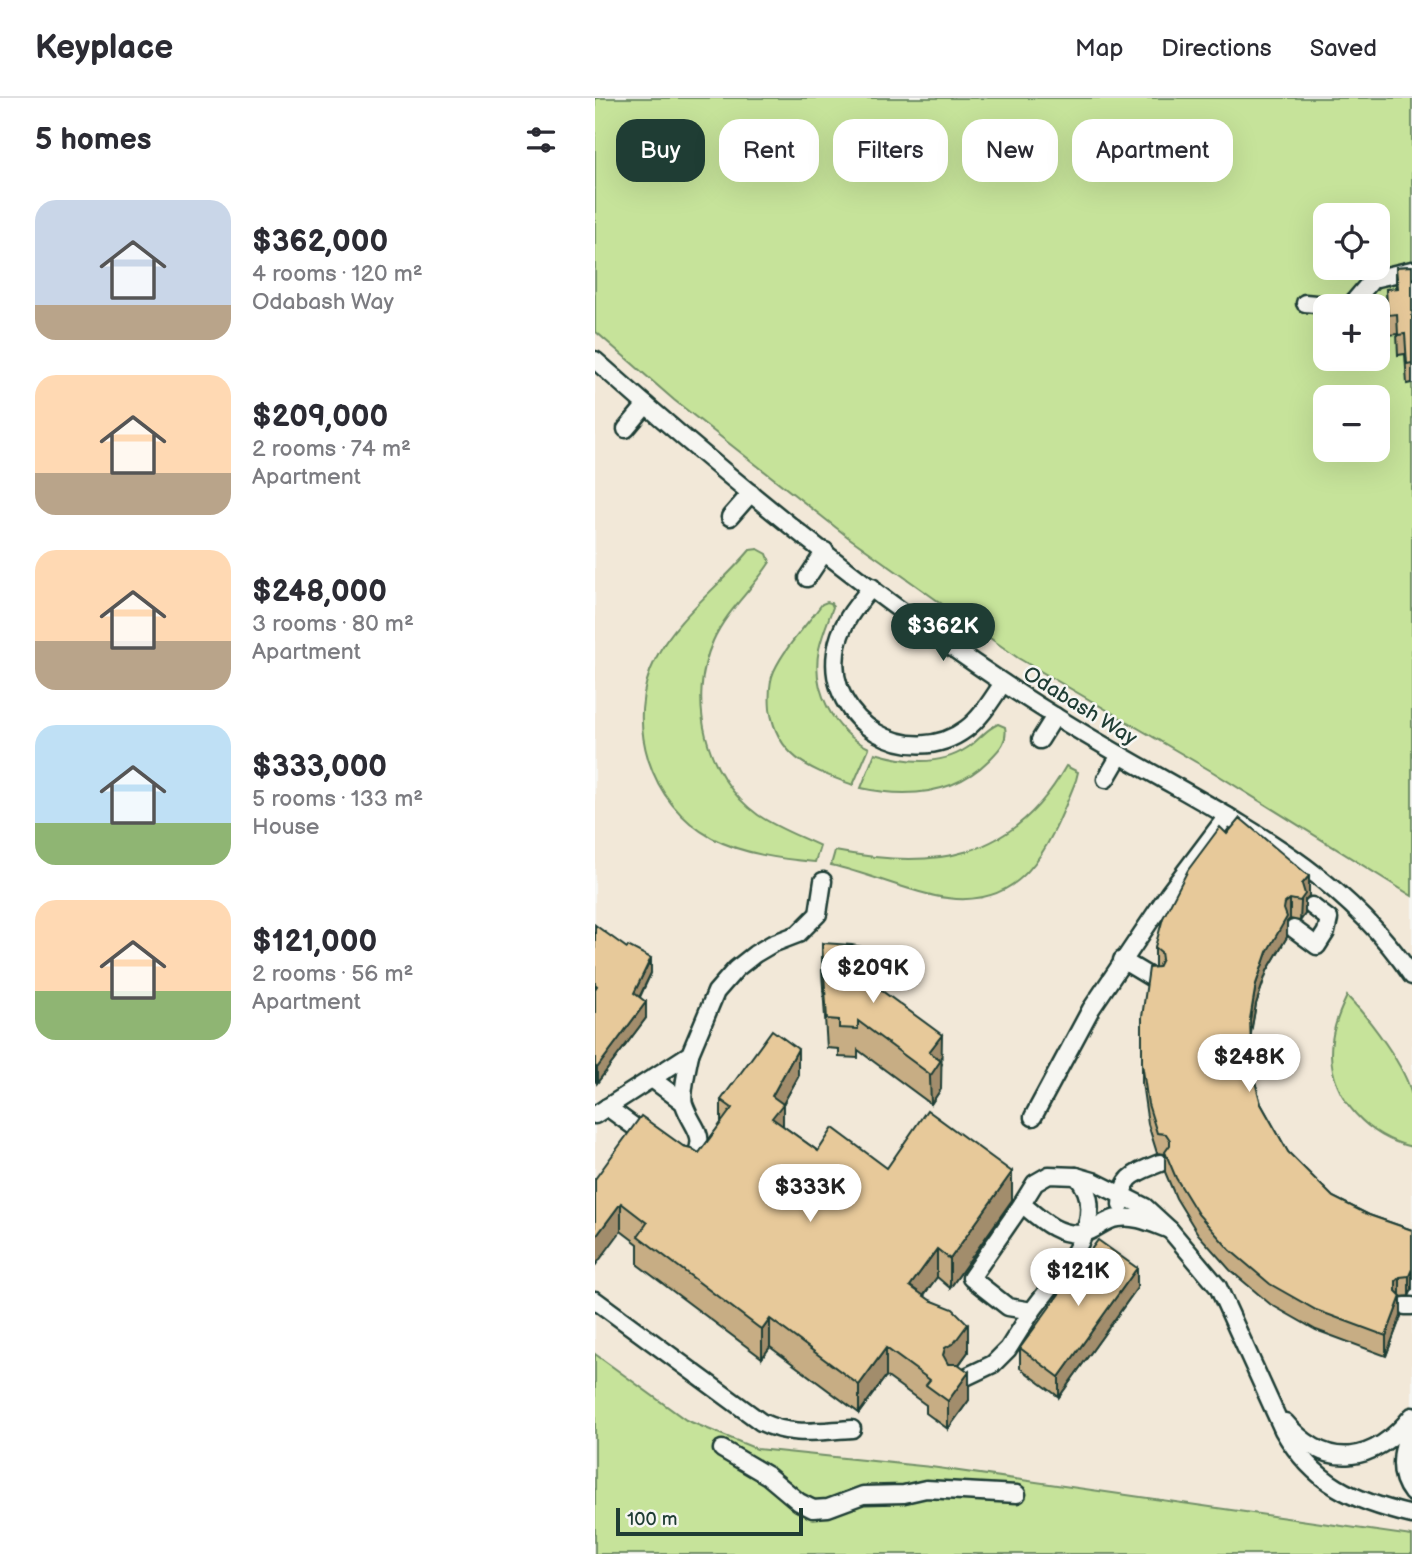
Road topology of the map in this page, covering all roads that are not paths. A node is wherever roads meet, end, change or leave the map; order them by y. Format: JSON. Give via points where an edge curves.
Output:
{"nodes":[{"id":1,"x":1412,"y":270,"type":"edge"},
{"id":2,"x":1360,"y":294,"type":"edge"},
{"id":3,"x":1305,"y":303,"type":"dead end"},
{"id":4,"x":1313,"y":304,"type":"edge"},
{"id":5,"x":595,"y":360,"type":"edge"},
{"id":6,"x":646,"y":405,"type":"junction"},
{"id":7,"x":626,"y":429,"type":"dead end"},
{"id":8,"x":751,"y":493,"type":"junction"},
{"id":9,"x":730,"y":517,"type":"dead end"},
{"id":10,"x":825,"y":551,"type":"junction"},
{"id":11,"x":807,"y":578,"type":"dead end"},
{"id":12,"x":872,"y":587,"type":"junction"},
{"id":13,"x":1003,"y":683,"type":"junction"},
{"id":14,"x":1055,"y":716,"type":"junction"},
{"id":15,"x":1040,"y":740,"type":"dead end"},
{"id":16,"x":1120,"y":755,"type":"junction"},
{"id":17,"x":1106,"y":779,"type":"dead end"},
{"id":18,"x":1227,"y":816,"type":"junction"},
{"id":19,"x":823,"y":881,"type":"dead end"},
{"id":20,"x":1343,"y":896,"type":"junction"},
{"id":21,"x":1312,"y":906,"type":"dead end"},
{"id":22,"x":1294,"y":929,"type":"dead end"},
{"id":23,"x":1412,"y":957,"type":"edge"},
{"id":24,"x":1122,"y":960,"type":"junction"},
{"id":25,"x":1412,"y":976,"type":"edge"},
{"id":26,"x":1152,"y":978,"type":"edge"},
{"id":27,"x":690,"y":1054,"type":"junction"},
{"id":28,"x":652,"y":1079,"type":"junction"},
{"id":29,"x":683,"y":1102,"type":"junction"},
{"id":30,"x":601,"y":1111,"type":"edge"},
{"id":31,"x":1033,"y":1117,"type":"dead end"},
{"id":32,"x":1160,"y":1163,"type":"dead end"},
{"id":33,"x":1076,"y":1176,"type":"junction"},
{"id":34,"x":1122,"y":1195,"type":"junction"},
{"id":35,"x":1021,"y":1204,"type":"junction"},
{"id":36,"x":1121,"y":1218,"type":"junction"},
{"id":37,"x":1170,"y":1230,"type":"junction"},
{"id":38,"x":1085,"y":1233,"type":"junction"},
{"id":39,"x":595,"y":1300,"type":"edge"},
{"id":40,"x":1032,"y":1311,"type":"junction"},
{"id":41,"x":953,"y":1382,"type":"edge"},
{"id":42,"x":1273,"y":1406,"type":"junction"},
{"id":43,"x":1412,"y":1416,"type":"edge"},
{"id":44,"x":1412,"y":1424,"type":"edge"},
{"id":45,"x":852,"y":1429,"type":"dead end"},
{"id":46,"x":722,"y":1450,"type":"dead end"},
{"id":47,"x":1412,"y":1493,"type":"edge"},
{"id":48,"x":1017,"y":1494,"type":"dead end"},
{"id":49,"x":1412,"y":1514,"type":"edge"}],
"edges":[{"from":1,"to":2,"type":"street","via":[[1373,279]]},
{"from":3,"to":4,"type":"street"},
{"from":5,"to":6,"type":"street","name":"Odabash Way"},
{"from":6,"to":7,"type":"street"},
{"from":6,"to":8,"type":"street","name":"Odabash Way"},
{"from":8,"to":9,"type":"street"},
{"from":8,"to":10,"type":"street","name":"Odabash Way"},
{"from":10,"to":11,"type":"street"},
{"from":10,"to":12,"type":"street","name":"Odabash Way"},
{"from":12,"to":13,"type":"street","name":"Odabash Way"},
{"from":12,"to":13,"type":"street","via":[[842,629],[835,667],[843,700],[869,730],[907,745],[950,738],[982,713]]},
{"from":13,"to":14,"type":"street","name":"Odabash Way"},
{"from":14,"to":15,"type":"street"},
{"from":14,"to":16,"type":"street","name":"Odabash Way"},
{"from":16,"to":17,"type":"street"},
{"from":16,"to":18,"type":"street","name":"Odabash Way"},
{"from":18,"to":20,"type":"street","name":"Odabash Way"},
{"from":18,"to":24,"type":"street","via":[[1175,897]]},
{"from":19,"to":27,"type":"street","via":[[818,914],[798,933],[772,944],[736,969],[716,992]]},
{"from":20,"to":23,"type":"street"},
{"from":20,"to":25,"type":"street","name":"Odabash Way","via":[[1390,943]]},
{"from":21,"to":22,"type":"street","via":[[1328,919],[1317,946]]},
{"from":24,"to":26,"type":"street"},
{"from":24,"to":31,"type":"street"},
{"from":27,"to":28,"type":"street"},
{"from":27,"to":29,"type":"street"},
{"from":28,"to":29,"type":"street"},
{"from":28,"to":30,"type":"street"},
{"from":29,"to":30,"type":"street","via":[[699,1135],[697,1155],[689,1166]]},
{"from":32,"to":34,"type":"street","via":[[1134,1174]]},
{"from":33,"to":34,"type":"street"},
{"from":33,"to":35,"type":"street","via":[[1049,1175],[1035,1183]]},
{"from":33,"to":38,"type":"street","via":[[1089,1196]]},
{"from":34,"to":36,"type":"street"},
{"from":34,"to":37,"type":"street","via":[[1145,1207]]},
{"from":35,"to":38,"type":"street","via":[[1054,1228]]},
{"from":35,"to":40,"type":"street","via":[[971,1278],[1008,1307]]},
{"from":36,"to":37,"type":"street","via":[[1133,1217]]},
{"from":36,"to":38,"type":"street"},
{"from":37,"to":42,"type":"street","via":[[1218,1287]]},
{"from":38,"to":40,"type":"street"},
{"from":39,"to":45,"type":"street","via":[[761,1422],[779,1431],[800,1433]]},
{"from":40,"to":41,"type":"street","via":[[993,1364]]},
{"from":42,"to":43,"type":"street","via":[[1317,1450],[1345,1457],[1380,1447]]},
{"from":42,"to":49,"type":"street","via":[[1295,1451],[1311,1469],[1335,1487]]},
{"from":44,"to":47,"type":"street","via":[[1402,1471]]},
{"from":46,"to":48,"type":"street","via":[[813,1509],[863,1495],[926,1489]]}]}
